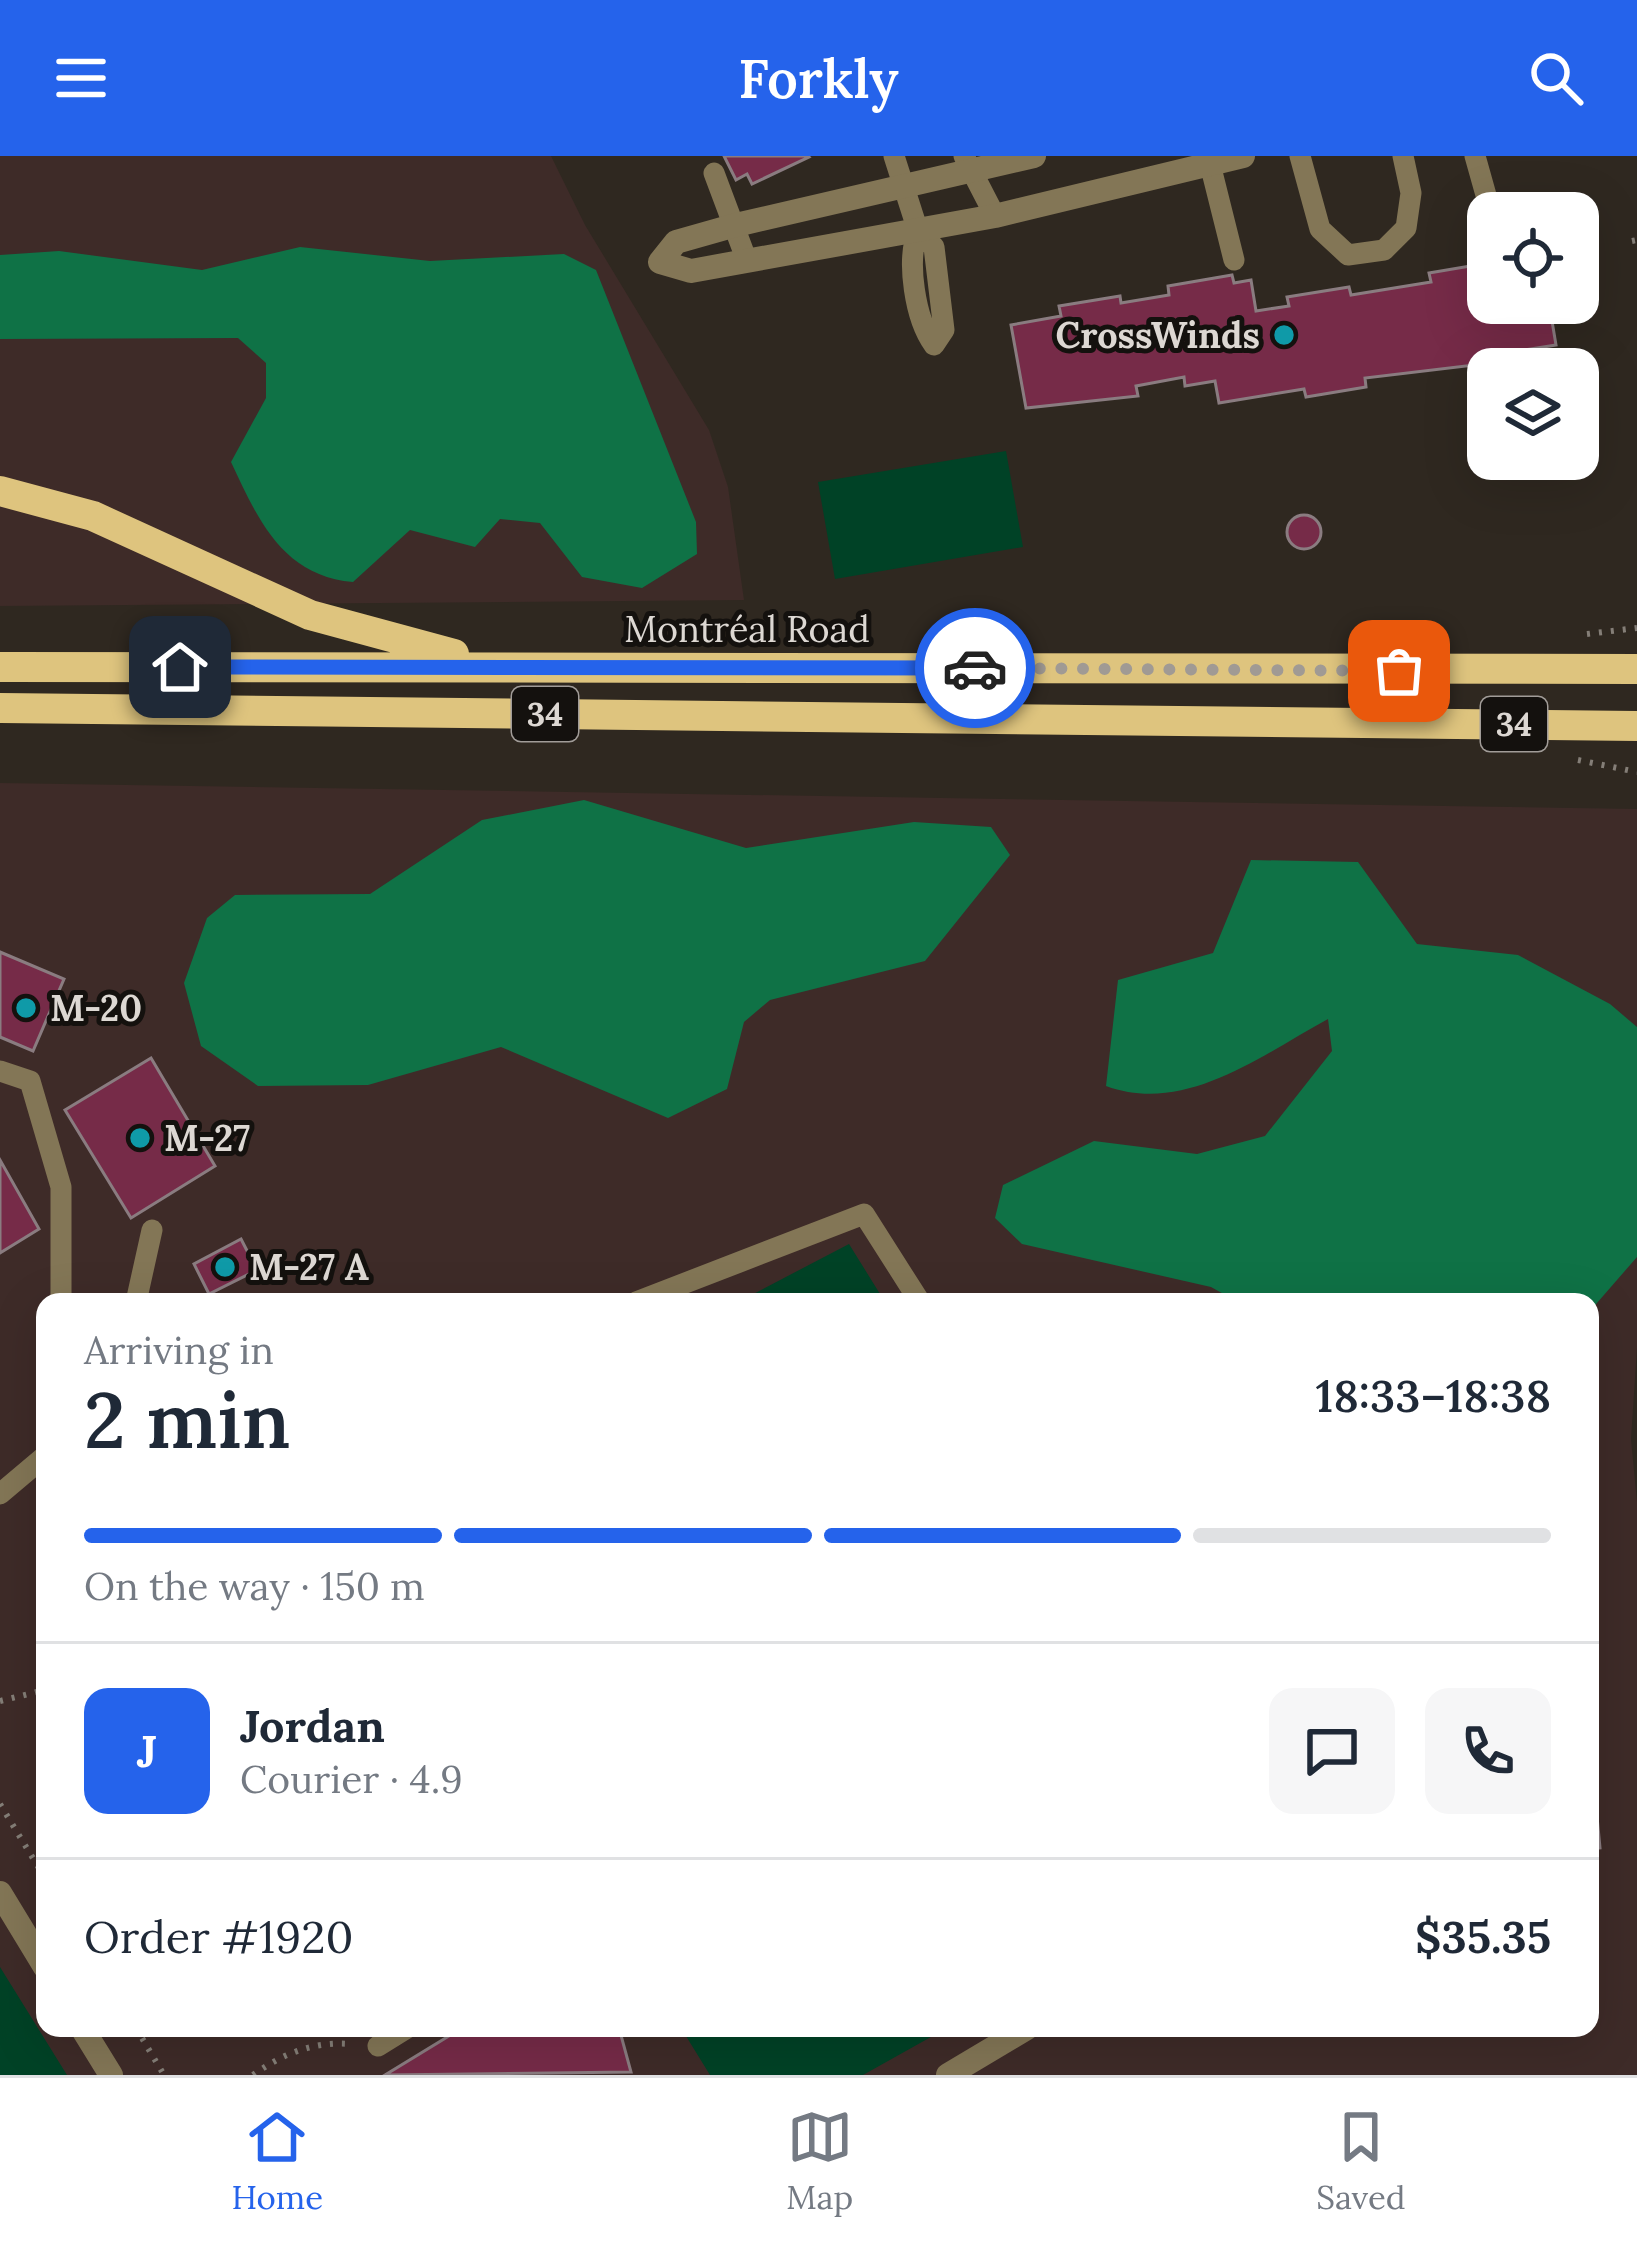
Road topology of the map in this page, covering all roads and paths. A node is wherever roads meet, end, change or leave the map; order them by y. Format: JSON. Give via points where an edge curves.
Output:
{"nodes":[{"id":1,"x":894,"y":156,"type":"edge"},
{"id":2,"x":1034,"y":156,"type":"edge"},
{"id":3,"x":1243,"y":156,"type":"edge"},
{"id":4,"x":1300,"y":156,"type":"edge"},
{"id":5,"x":1403,"y":156,"type":"edge"},
{"id":6,"x":1475,"y":156,"type":"edge"},
{"id":7,"x":1208,"y":159,"type":"edge"},
{"id":8,"x":968,"y":163,"type":"edge"},
{"id":9,"x":715,"y":173,"type":"dead end"},
{"id":10,"x":907,"y":187,"type":"junction"},
{"id":11,"x":1485,"y":192,"type":"edge"},
{"id":12,"x":994,"y":216,"type":"junction"},
{"id":13,"x":736,"y":225,"type":"junction"},
{"id":14,"x":918,"y":231,"type":"junction"},
{"id":15,"x":1234,"y":260,"type":"dead end"},
{"id":16,"x":747,"y":261,"type":"junction"},
{"id":17,"x":0,"y":490,"type":"edge"},
{"id":18,"x":0,"y":667,"type":"edge"},
{"id":19,"x":507,"y":667,"type":"junction"},
{"id":20,"x":1637,"y":669,"type":"edge"},
{"id":21,"x":0,"y":708,"type":"edge"},
{"id":22,"x":1637,"y":726,"type":"edge"},
{"id":23,"x":0,"y":1071,"type":"edge"},
{"id":24,"x":152,"y":1230,"type":"dead end"},
{"id":25,"x":61,"y":1293,"type":"edge"},
{"id":26,"x":138,"y":1293,"type":"edge"},
{"id":27,"x":659,"y":1293,"type":"edge"},
{"id":28,"x":914,"y":1293,"type":"edge"},
{"id":29,"x":36,"y":1464,"type":"edge"},
{"id":30,"x":0,"y":1495,"type":"edge"},
{"id":31,"x":36,"y":1692,"type":"edge"},
{"id":32,"x":0,"y":1701,"type":"edge"},
{"id":33,"x":0,"y":1804,"type":"edge"},
{"id":34,"x":36,"y":1861,"type":"edge"},
{"id":35,"x":0,"y":1893,"type":"edge"},
{"id":36,"x":36,"y":1952,"type":"edge"},
{"id":37,"x":88,"y":2037,"type":"edge"},
{"id":38,"x":141,"y":2037,"type":"edge"},
{"id":39,"x":392,"y":2037,"type":"edge"},
{"id":40,"x":1012,"y":2037,"type":"edge"},
{"id":41,"x":378,"y":2046,"type":"joint"},
{"id":42,"x":111,"y":2075,"type":"edge"},
{"id":43,"x":164,"y":2075,"type":"edge"},
{"id":44,"x":253,"y":2075,"type":"edge"},
{"id":45,"x":949,"y":2075,"type":"edge"}],
"edges":[{"from":1,"to":10,"type":"lane"},
{"from":2,"to":8,"type":"street"},
{"from":3,"to":7,"type":"street"},
{"from":4,"to":5,"type":"lane","via":[[1320,230],[1348,255],[1384,250],[1406,228],[1411,194]]},
{"from":6,"to":11,"type":"lane"},
{"from":7,"to":12,"type":"street"},
{"from":7,"to":15,"type":"lane"},
{"from":8,"to":10,"type":"street"},
{"from":8,"to":12,"type":"lane"},
{"from":9,"to":13,"type":"lane"},
{"from":10,"to":13,"type":"street"},
{"from":10,"to":14,"type":"lane"},
{"from":12,"to":14,"type":"street"},
{"from":13,"to":16,"type":"lane"},
{"from":13,"to":16,"type":"street","via":[[676,242],[660,262],[691,271]]},
{"from":14,"to":16,"type":"street"},
{"from":17,"to":19,"type":"main road","via":[[93,516],[337,625]]},
{"from":18,"to":19,"type":"main road","name":"Montréal Road","number":"34"},
{"from":19,"to":20,"type":"main road","name":"Montréal Road","number":"34"},
{"from":21,"to":22,"type":"main road","number":"34"},
{"from":23,"to":25,"type":"lane","via":[[30,1081],[61,1187]]},
{"from":24,"to":26,"type":"lane"},
{"from":27,"to":28,"type":"lane","via":[[864,1214]]},
{"from":29,"to":30,"type":"lane"},
{"from":31,"to":32,"type":"path"},
{"from":33,"to":34,"type":"path"},
{"from":35,"to":36,"type":"street"},
{"from":37,"to":42,"type":"street"},
{"from":38,"to":43,"type":"path"},
{"from":39,"to":41,"type":"lane"},
{"from":40,"to":45,"type":"street"},
{"from":41,"to":44,"type":"path","via":[[328,2042]]}]}
